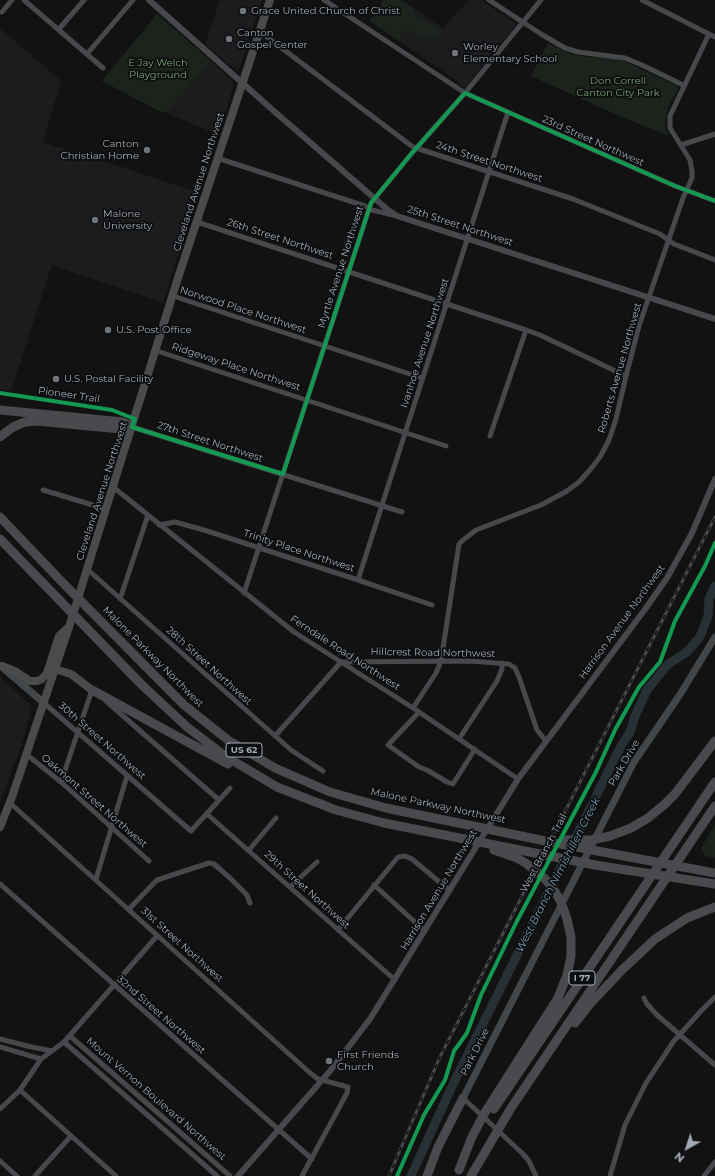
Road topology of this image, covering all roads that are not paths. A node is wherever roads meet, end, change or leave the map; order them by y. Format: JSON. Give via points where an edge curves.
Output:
{"nodes":[{"id":1,"x":12,"y":0,"type":"edge"},
{"id":2,"x":24,"y":0,"type":"edge"},
{"id":3,"x":84,"y":0,"type":"edge"},
{"id":4,"x":133,"y":0,"type":"edge"},
{"id":5,"x":149,"y":0,"type":"edge"},
{"id":6,"x":270,"y":0,"type":"edge"},
{"id":7,"x":324,"y":0,"type":"edge"},
{"id":8,"x":489,"y":0,"type":"edge"},
{"id":9,"x":541,"y":0,"type":"edge"},
{"id":10,"x":642,"y":0,"type":"edge"},
{"id":11,"x":2,"y":12,"type":"dead end"},
{"id":12,"x":523,"y":22,"type":"junction"},
{"id":13,"x":59,"y":29,"type":"junction"},
{"id":14,"x":259,"y":31,"type":"junction"},
{"id":15,"x":709,"y":34,"type":"junction"},
{"id":16,"x":715,"y":37,"type":"edge"},
{"id":17,"x":87,"y":54,"type":"junction"},
{"id":18,"x":103,"y":68,"type":"dead end"},
{"id":19,"x":242,"y":83,"type":"junction"},
{"id":20,"x":683,"y":85,"type":"junction"},
{"id":21,"x":465,"y":93,"type":"junction"},
{"id":22,"x":508,"y":112,"type":"junction"},
{"id":23,"x":715,"y":134,"type":"edge"},
{"id":24,"x":682,"y":145,"type":"junction"},
{"id":25,"x":416,"y":148,"type":"junction"},
{"id":26,"x":217,"y":158,"type":"junction"},
{"id":27,"x":489,"y":171,"type":"junction"},
{"id":28,"x":687,"y":190,"type":"junction"},
{"id":29,"x":374,"y":198,"type":"junction"},
{"id":30,"x":715,"y":201,"type":"edge"},
{"id":31,"x":369,"y":208,"type":"junction"},
{"id":32,"x":398,"y":216,"type":"junction"},
{"id":33,"x":197,"y":222,"type":"junction"},
{"id":34,"x":467,"y":239,"type":"junction"},
{"id":35,"x":669,"y":240,"type":"junction"},
{"id":36,"x":715,"y":260,"type":"edge"},
{"id":37,"x":348,"y":271,"type":"junction"},
{"id":38,"x":173,"y":296,"type":"junction"},
{"id":39,"x":649,"y":298,"type":"junction"},
{"id":40,"x":447,"y":303,"type":"junction"},
{"id":41,"x":715,"y":319,"type":"edge"},
{"id":42,"x":526,"y":330,"type":"junction"},
{"id":43,"x":324,"y":346,"type":"junction"},
{"id":44,"x":157,"y":351,"type":"junction"},
{"id":45,"x":626,"y":376,"type":"junction"},
{"id":46,"x":422,"y":378,"type":"junction"},
{"id":47,"x":307,"y":400,"type":"junction"},
{"id":48,"x":0,"y":410,"type":"edge"},
{"id":49,"x":132,"y":427,"type":"junction"},
{"id":50,"x":405,"y":432,"type":"junction"},
{"id":51,"x":490,"y":436,"type":"dead end"},
{"id":52,"x":0,"y":437,"type":"edge"},
{"id":53,"x":446,"y":446,"type":"dead end"},
{"id":54,"x":283,"y":474,"type":"junction"},
{"id":55,"x":715,"y":479,"type":"edge"},
{"id":56,"x":113,"y":487,"type":"junction"},
{"id":57,"x":43,"y":490,"type":"dead end"},
{"id":58,"x":382,"y":506,"type":"junction"},
{"id":59,"x":106,"y":509,"type":"junction"},
{"id":60,"x":0,"y":511,"type":"edge"},
{"id":61,"x":402,"y":512,"type":"dead end"},
{"id":62,"x":148,"y":515,"type":"junction"},
{"id":63,"x":0,"y":517,"type":"edge"},
{"id":64,"x":159,"y":525,"type":"junction"},
{"id":65,"x":14,"y":531,"type":"junction"},
{"id":66,"x":0,"y":539,"type":"edge"},
{"id":67,"x":259,"y":548,"type":"junction"},
{"id":68,"x":87,"y":570,"type":"junction"},
{"id":69,"x":358,"y":580,"type":"junction"},
{"id":70,"x":244,"y":593,"type":"junction"},
{"id":71,"x":120,"y":598,"type":"junction"},
{"id":72,"x":432,"y":605,"type":"dead end"},
{"id":73,"x":70,"y":624,"type":"junction"},
{"id":74,"x":715,"y":637,"type":"edge"},
{"id":75,"x":441,"y":661,"type":"junction"},
{"id":76,"x":341,"y":662,"type":"junction"},
{"id":77,"x":502,"y":664,"type":"junction"},
{"id":78,"x":1,"y":666,"type":"edge"},
{"id":79,"x":56,"y":668,"type":"junction"},
{"id":80,"x":92,"y":690,"type":"junction"},
{"id":81,"x":44,"y":703,"type":"junction"},
{"id":82,"x":413,"y":708,"type":"junction"},
{"id":83,"x":419,"y":712,"type":"junction"},
{"id":84,"x":77,"y":733,"type":"junction"},
{"id":85,"x":275,"y":736,"type":"junction"},
{"id":86,"x":715,"y":736,"type":"edge"},
{"id":87,"x":459,"y":739,"type":"junction"},
{"id":88,"x":546,"y":741,"type":"junction"},
{"id":89,"x":715,"y":741,"type":"edge"},
{"id":90,"x":475,"y":749,"type":"junction"},
{"id":91,"x":26,"y":754,"type":"junction"},
{"id":92,"x":701,"y":759,"type":"junction"},
{"id":93,"x":323,"y":771,"type":"dead end"},
{"id":94,"x":127,"y":776,"type":"junction"},
{"id":95,"x":518,"y":779,"type":"junction"},
{"id":96,"x":61,"y":782,"type":"junction"},
{"id":97,"x":715,"y":782,"type":"edge"},
{"id":98,"x":277,"y":787,"type":"junction"},
{"id":99,"x":230,"y":788,"type":"dead end"},
{"id":100,"x":219,"y":800,"type":"junction"},
{"id":101,"x":10,"y":803,"type":"junction"},
{"id":102,"x":715,"y":806,"type":"edge"},
{"id":103,"x":207,"y":814,"type":"junction"},
{"id":104,"x":715,"y":816,"type":"edge"},
{"id":105,"x":276,"y":818,"type":"dead end"},
{"id":106,"x":0,"y":827,"type":"edge"},
{"id":107,"x":112,"y":827,"type":"junction"},
{"id":108,"x":521,"y":835,"type":"junction"},
{"id":109,"x":464,"y":841,"type":"junction"},
{"id":110,"x":249,"y":850,"type":"junction"},
{"id":111,"x":683,"y":853,"type":"junction"},
{"id":112,"x":149,"y":861,"type":"dead end"},
{"id":113,"x":317,"y":862,"type":"dead end"},
{"id":114,"x":623,"y":870,"type":"junction"},
{"id":115,"x":715,"y":874,"type":"edge"},
{"id":116,"x":96,"y":879,"type":"junction"},
{"id":117,"x":0,"y":884,"type":"edge"},
{"id":118,"x":715,"y":884,"type":"edge"},
{"id":119,"x":374,"y":886,"type":"junction"},
{"id":120,"x":290,"y":887,"type":"junction"},
{"id":121,"x":715,"y":889,"type":"edge"},
{"id":122,"x":450,"y":891,"type":"junction"},
{"id":123,"x":250,"y":903,"type":"dead end"},
{"id":124,"x":715,"y":907,"type":"edge"},
{"id":125,"x":129,"y":909,"type":"junction"},
{"id":126,"x":338,"y":930,"type":"junction"},
{"id":127,"x":425,"y":931,"type":"junction"},
{"id":128,"x":157,"y":936,"type":"junction"},
{"id":129,"x":395,"y":980,"type":"junction"},
{"id":130,"x":114,"y":985,"type":"junction"},
{"id":131,"x":715,"y":997,"type":"edge"},
{"id":132,"x":644,"y":998,"type":"dead end"},
{"id":133,"x":679,"y":1034,"type":"junction"},
{"id":134,"x":70,"y":1036,"type":"junction"},
{"id":135,"x":0,"y":1039,"type":"edge"},
{"id":136,"x":64,"y":1042,"type":"junction"},
{"id":137,"x":0,"y":1047,"type":"edge"},
{"id":138,"x":52,"y":1051,"type":"junction"},
{"id":139,"x":546,"y":1058,"type":"junction"},
{"id":140,"x":41,"y":1060,"type":"junction"},
{"id":141,"x":715,"y":1065,"type":"edge"},
{"id":142,"x":322,"y":1080,"type":"junction"},
{"id":143,"x":20,"y":1090,"type":"junction"},
{"id":144,"x":463,"y":1098,"type":"junction"},
{"id":145,"x":498,"y":1098,"type":"junction"},
{"id":146,"x":0,"y":1109,"type":"edge"},
{"id":147,"x":279,"y":1130,"type":"junction"},
{"id":148,"x":71,"y":1136,"type":"junction"},
{"id":149,"x":312,"y":1159,"type":"junction"},
{"id":150,"x":0,"y":1161,"type":"edge"},
{"id":151,"x":715,"y":1162,"type":"edge"},
{"id":152,"x":458,"y":1173,"type":"edge"},
{"id":153,"x":17,"y":1176,"type":"edge"},
{"id":154,"x":35,"y":1176,"type":"edge"},
{"id":155,"x":116,"y":1176,"type":"edge"},
{"id":156,"x":217,"y":1176,"type":"edge"},
{"id":157,"x":230,"y":1176,"type":"edge"},
{"id":158,"x":238,"y":1176,"type":"edge"},
{"id":159,"x":302,"y":1176,"type":"edge"},
{"id":160,"x":427,"y":1176,"type":"edge"},
{"id":161,"x":471,"y":1176,"type":"edge"},
{"id":162,"x":536,"y":1176,"type":"edge"},
{"id":163,"x":610,"y":1176,"type":"edge"},
{"id":164,"x":704,"y":1176,"type":"edge"}],
"edges":[{"from":1,"to":11,"type":"street"},
{"from":2,"to":13,"type":"street"},
{"from":3,"to":13,"type":"street"},
{"from":4,"to":17,"type":"street"},
{"from":5,"to":19,"type":"street","name":"25th Street Northwest"},
{"from":6,"to":14,"type":"main road","name":"Cleveland Avenue Northwest"},
{"from":7,"to":21,"type":"street","name":"23rd Street Northwest"},
{"from":8,"to":12,"type":"street"},
{"from":9,"to":12,"type":"street","name":"Myrtle Avenue Northwest"},
{"from":10,"to":15,"type":"street"},
{"from":12,"to":20,"type":"street","via":[[565,48],[625,58]]},
{"from":12,"to":21,"type":"street","name":"Myrtle Avenue Northwest"},
{"from":13,"to":17,"type":"street"},
{"from":14,"to":19,"type":"main road","name":"Cleveland Avenue Northwest"},
{"from":14,"to":25,"type":"street","name":"24th Street Northwest"},
{"from":15,"to":16,"type":"street"},
{"from":15,"to":20,"type":"street","name":"Roberts Avenue Northwest"},
{"from":17,"to":18,"type":"street"},
{"from":19,"to":26,"type":"main road","name":"Cleveland Avenue Northwest"},
{"from":19,"to":29,"type":"street","name":"25th Street Northwest"},
{"from":20,"to":24,"type":"street","name":"Roberts Avenue Northwest","via":[[669,119],[672,133]]},
{"from":21,"to":22,"type":"street","name":"23rd Street Northwest"},
{"from":21,"to":25,"type":"street","name":"Myrtle Avenue Northwest"},
{"from":22,"to":27,"type":"street","name":"Ivanhoe Avenue Northwest"},
{"from":22,"to":28,"type":"street","name":"23rd Street Northwest"},
{"from":23,"to":24,"type":"street"},
{"from":24,"to":28,"type":"street","name":"Roberts Avenue Northwest","via":[[692,167],[692,178]]},
{"from":25,"to":27,"type":"street","name":"24th Street Northwest"},
{"from":25,"to":29,"type":"street","name":"Myrtle Avenue Northwest"},
{"from":26,"to":31,"type":"street"},
{"from":26,"to":33,"type":"main road","name":"Cleveland Avenue Northwest"},
{"from":27,"to":34,"type":"street","name":"Ivanhoe Avenue Northwest"},
{"from":27,"to":35,"type":"street","name":"24th Street Northwest","via":[[573,199]]},
{"from":28,"to":30,"type":"street","name":"23rd Street Northwest"},
{"from":28,"to":35,"type":"street","name":"Roberts Avenue Northwest"},
{"from":29,"to":31,"type":"street","name":"Myrtle Avenue Northwest"},
{"from":29,"to":32,"type":"street","name":"25th Street Northwest"},
{"from":31,"to":32,"type":"street"},
{"from":31,"to":37,"type":"street","name":"Myrtle Avenue Northwest"},
{"from":32,"to":34,"type":"street","name":"25th Street Northwest"},
{"from":33,"to":37,"type":"street","name":"26th Street Northwest"},
{"from":33,"to":38,"type":"main road","name":"Cleveland Avenue Northwest"},
{"from":34,"to":39,"type":"street","name":"25th Street Northwest"},
{"from":34,"to":40,"type":"street","name":"Ivanhoe Avenue Northwest"},
{"from":35,"to":36,"type":"street","name":"24th Street Northwest"},
{"from":35,"to":39,"type":"street","name":"Roberts Avenue Northwest"},
{"from":37,"to":40,"type":"street","name":"26th Street Northwest"},
{"from":37,"to":43,"type":"street","name":"Myrtle Avenue Northwest"},
{"from":38,"to":43,"type":"street","name":"Norwood Place Northwest"},
{"from":38,"to":44,"type":"main road","name":"Cleveland Avenue Northwest"},
{"from":39,"to":41,"type":"street","name":"25th Street Northwest"},
{"from":39,"to":45,"type":"street","name":"Roberts Avenue Northwest"},
{"from":40,"to":42,"type":"street","name":"26th Street Northwest"},
{"from":40,"to":46,"type":"street","name":"Ivanhoe Avenue Northwest"},
{"from":42,"to":45,"type":"street","name":"26th Street Northwest"},
{"from":42,"to":51,"type":"street"},
{"from":43,"to":46,"type":"street","name":"Norwood Place Northwest"},
{"from":43,"to":47,"type":"street","name":"Myrtle Avenue Northwest"},
{"from":44,"to":47,"type":"street","name":"Ridgeway Place Northwest"},
{"from":44,"to":49,"type":"main road","name":"Cleveland Avenue Northwest"},
{"from":45,"to":75,"type":"street","name":"Roberts Avenue Northwest","via":[[609,440],[596,463],[584,477],[551,500],[482,526],[459,544]]},
{"from":46,"to":50,"type":"street","name":"Ivanhoe Avenue Northwest"},
{"from":47,"to":50,"type":"street","name":"Ridgeway Place Northwest"},
{"from":47,"to":54,"type":"street","name":"Myrtle Avenue Northwest"},
{"from":48,"to":49,"type":"highway","via":[[123,422]]},
{"from":49,"to":52,"type":"highway","via":[[121,429],[36,421],[13,427]]},
{"from":49,"to":54,"type":"street","name":"27th Street Northwest"},
{"from":49,"to":56,"type":"main road","name":"Cleveland Avenue Northwest"},
{"from":50,"to":53,"type":"street","name":"Ridgeway Place Northwest"},
{"from":50,"to":58,"type":"street","name":"Ivanhoe Avenue Northwest"},
{"from":54,"to":58,"type":"street","name":"27th Street Northwest"},
{"from":54,"to":67,"type":"street","name":"Myrtle Avenue Northwest"},
{"from":55,"to":88,"type":"street","name":"Harrison Avenue Northwest","via":[[692,533],[667,578]]},
{"from":56,"to":59,"type":"main road","name":"Cleveland Avenue Northwest"},
{"from":56,"to":62,"type":"street","name":"Ferndale Road Northwest"},
{"from":57,"to":59,"type":"street"},
{"from":58,"to":61,"type":"street","name":"27th Street Northwest"},
{"from":58,"to":69,"type":"street","name":"Ivanhoe Avenue Northwest"},
{"from":59,"to":68,"type":"main road","name":"Cleveland Avenue Northwest"},
{"from":60,"to":65,"type":"highway"},
{"from":62,"to":64,"type":"street","name":"Ferndale Road Northwest"},
{"from":62,"to":71,"type":"street"},
{"from":63,"to":65,"type":"highway","name":"Malone Parkway Northwest","number":"US 62"},
{"from":64,"to":67,"type":"street","name":"Trinity Place Northwest","via":[[175,522]]},
{"from":64,"to":70,"type":"street","name":"Ferndale Road Northwest"},
{"from":65,"to":108,"type":"highway","name":"Malone Parkway Northwest","number":"US 62","via":[[171,693],[213,729],[243,750],[275,768],[330,792],[386,808]]},
{"from":66,"to":98,"type":"highway","number":"US 62","via":[[170,712],[205,742]]},
{"from":67,"to":69,"type":"street","name":"Trinity Place Northwest"},
{"from":67,"to":70,"type":"street","name":"Myrtle Avenue Northwest"},
{"from":68,"to":71,"type":"street","name":"28th Street Northwest"},
{"from":68,"to":73,"type":"main road","name":"Cleveland Avenue Northwest"},
{"from":69,"to":72,"type":"street","name":"Trinity Place Northwest"},
{"from":70,"to":76,"type":"street","name":"Ferndale Road Northwest","via":[[294,632]]},
{"from":71,"to":85,"type":"street","name":"28th Street Northwest"},
{"from":73,"to":78,"type":"main road","via":[[59,636],[47,673],[42,679],[30,681]]},
{"from":73,"to":79,"type":"main road","name":"Cleveland Avenue Northwest"},
{"from":74,"to":144,"type":"main road","name":"Park Drive","via":[[681,694],[634,762]]},
{"from":75,"to":76,"type":"street","name":"Hillcrest Road Northwest"},
{"from":75,"to":77,"type":"street","name":"Hillcrest Road Northwest"},
{"from":75,"to":82,"type":"street","name":"Roberts Avenue Northwest"},
{"from":76,"to":82,"type":"street","name":"Ferndale Road Northwest"},
{"from":76,"to":85,"type":"street"},
{"from":77,"to":87,"type":"street","via":[[497,681]]},
{"from":77,"to":88,"type":"street","name":"Hillcrest Road Northwest","via":[[515,668],[537,730]]},
{"from":78,"to":81,"type":"main road","name":"30th Street Northwest"},
{"from":79,"to":80,"type":"main road","via":[[70,673]]},
{"from":79,"to":81,"type":"main road","name":"Cleveland Avenue Northwest"},
{"from":80,"to":84,"type":"street"},
{"from":80,"to":98,"type":"highway","via":[[240,771]]},
{"from":80,"to":100,"type":"street"},
{"from":81,"to":84,"type":"street","name":"30th Street Northwest"},
{"from":81,"to":91,"type":"main road","name":"Cleveland Avenue Northwest"},
{"from":82,"to":83,"type":"street","name":"Ferndale Road Northwest"},
{"from":83,"to":87,"type":"street","name":"Ferndale Road Northwest"},
{"from":83,"to":90,"type":"street","via":[[388,745],[419,767],[453,784]]},
{"from":84,"to":94,"type":"street","name":"30th Street Northwest"},
{"from":84,"to":96,"type":"street"},
{"from":85,"to":93,"type":"street","name":"28th Street Northwest"},
{"from":86,"to":92,"type":"highway"},
{"from":87,"to":90,"type":"street","name":"Ferndale Road Northwest"},
{"from":88,"to":95,"type":"street","name":"Harrison Avenue Northwest"},
{"from":89,"to":92,"type":"highway"},
{"from":90,"to":95,"type":"street","name":"Ferndale Road Northwest"},
{"from":91,"to":96,"type":"street","name":"Oakmont Street Northwest"},
{"from":91,"to":101,"type":"main road","name":"Cleveland Avenue Northwest"},
{"from":92,"to":108,"type":"highway","via":[[675,794],[656,812],[631,828],[591,840],[573,841]]},
{"from":94,"to":103,"type":"street","name":"30th Street Northwest","via":[[191,831]]},
{"from":94,"to":107,"type":"street"},
{"from":95,"to":122,"type":"street","name":"Harrison Avenue Northwest"},
{"from":96,"to":107,"type":"street","name":"Oakmont Street Northwest"},
{"from":97,"to":145,"type":"highway","number":"I 77"},
{"from":98,"to":109,"type":"highway","number":"US 62","via":[[361,817]]},
{"from":99,"to":100,"type":"street"},
{"from":100,"to":103,"type":"street"},
{"from":101,"to":106,"type":"main road","name":"Cleveland Avenue Northwest"},
{"from":101,"to":116,"type":"street","name":"31st Street Northwest"},
{"from":102,"to":111,"type":"highway","number":"I 77"},
{"from":103,"to":110,"type":"street","name":"29th Street Northwest"},
{"from":104,"to":111,"type":"highway","via":[[701,836]]},
{"from":105,"to":110,"type":"street"},
{"from":107,"to":112,"type":"street","name":"Oakmont Street Northwest"},
{"from":107,"to":116,"type":"street"},
{"from":108,"to":115,"type":"highway"},
{"from":109,"to":114,"type":"highway"},
{"from":109,"to":145,"type":"highway","via":[[502,852],[533,868],[545,879],[561,902],[571,937],[571,956],[563,986]]},
{"from":110,"to":120,"type":"street","name":"29th Street Northwest"},
{"from":111,"to":139,"type":"highway","number":"I 77"},
{"from":113,"to":120,"type":"street"},
{"from":114,"to":118,"type":"highway"},
{"from":114,"to":121,"type":"highway"},
{"from":116,"to":125,"type":"street","name":"31st Street Northwest"},
{"from":117,"to":130,"type":"street","name":"32nd Street Northwest"},
{"from":119,"to":122,"type":"street","via":[[398,857],[405,856]]},
{"from":119,"to":126,"type":"street"},
{"from":119,"to":127,"type":"street"},
{"from":120,"to":126,"type":"street","name":"29th Street Northwest"},
{"from":122,"to":127,"type":"street","name":"Harrison Avenue Northwest"},
{"from":123,"to":125,"type":"street","via":[[247,895],[230,878],[214,864],[209,863],[157,880]]},
{"from":124,"to":139,"type":"highway","via":[[687,918],[646,947],[589,1005]]},
{"from":125,"to":128,"type":"street","name":"31st Street Northwest"},
{"from":126,"to":129,"type":"street","name":"29th Street Northwest"},
{"from":127,"to":129,"type":"street","name":"Harrison Avenue Northwest"},
{"from":128,"to":130,"type":"street"},
{"from":128,"to":142,"type":"street","name":"31st Street Northwest","via":[[309,1072]]},
{"from":129,"to":142,"type":"street","name":"Harrison Avenue Northwest","via":[[358,1036]]},
{"from":130,"to":134,"type":"street"},
{"from":130,"to":147,"type":"street","name":"32nd Street Northwest"},
{"from":131,"to":133,"type":"street"},
{"from":132,"to":133,"type":"street","via":[[649,1007]]},
{"from":133,"to":141,"type":"street"},
{"from":133,"to":163,"type":"street","via":[[637,1100],[620,1139]]},
{"from":134,"to":136,"type":"street"},
{"from":134,"to":157,"type":"street","name":"Mount Vernon Boulevard Northwest"},
{"from":135,"to":138,"type":"street"},
{"from":136,"to":138,"type":"street"},
{"from":136,"to":156,"type":"street","name":"Mount Vernon Boulevard Northwest"},
{"from":137,"to":140,"type":"street"},
{"from":138,"to":140,"type":"street"},
{"from":139,"to":161,"type":"highway","number":"I 77","via":[[511,1108]]},
{"from":140,"to":143,"type":"street"},
{"from":142,"to":147,"type":"street","name":"Harrison Avenue Northwest"},
{"from":142,"to":149,"type":"street","name":"31st Street Northwest","via":[[346,1085],[348,1088]]},
{"from":143,"to":146,"type":"street"},
{"from":143,"to":148,"type":"street"},
{"from":144,"to":160,"type":"highway","via":[[438,1147]]},
{"from":144,"to":162,"type":"street","via":[[522,1153]]},
{"from":145,"to":152,"type":"highway","number":"I 77","via":[[472,1140]]},
{"from":147,"to":149,"type":"street","name":"32nd Street Northwest"},
{"from":147,"to":158,"type":"street","name":"Harrison Avenue Northwest"},
{"from":148,"to":154,"type":"street"},
{"from":148,"to":155,"type":"street"},
{"from":149,"to":159,"type":"street"},
{"from":150,"to":153,"type":"street"},
{"from":151,"to":164,"type":"street"}]}
